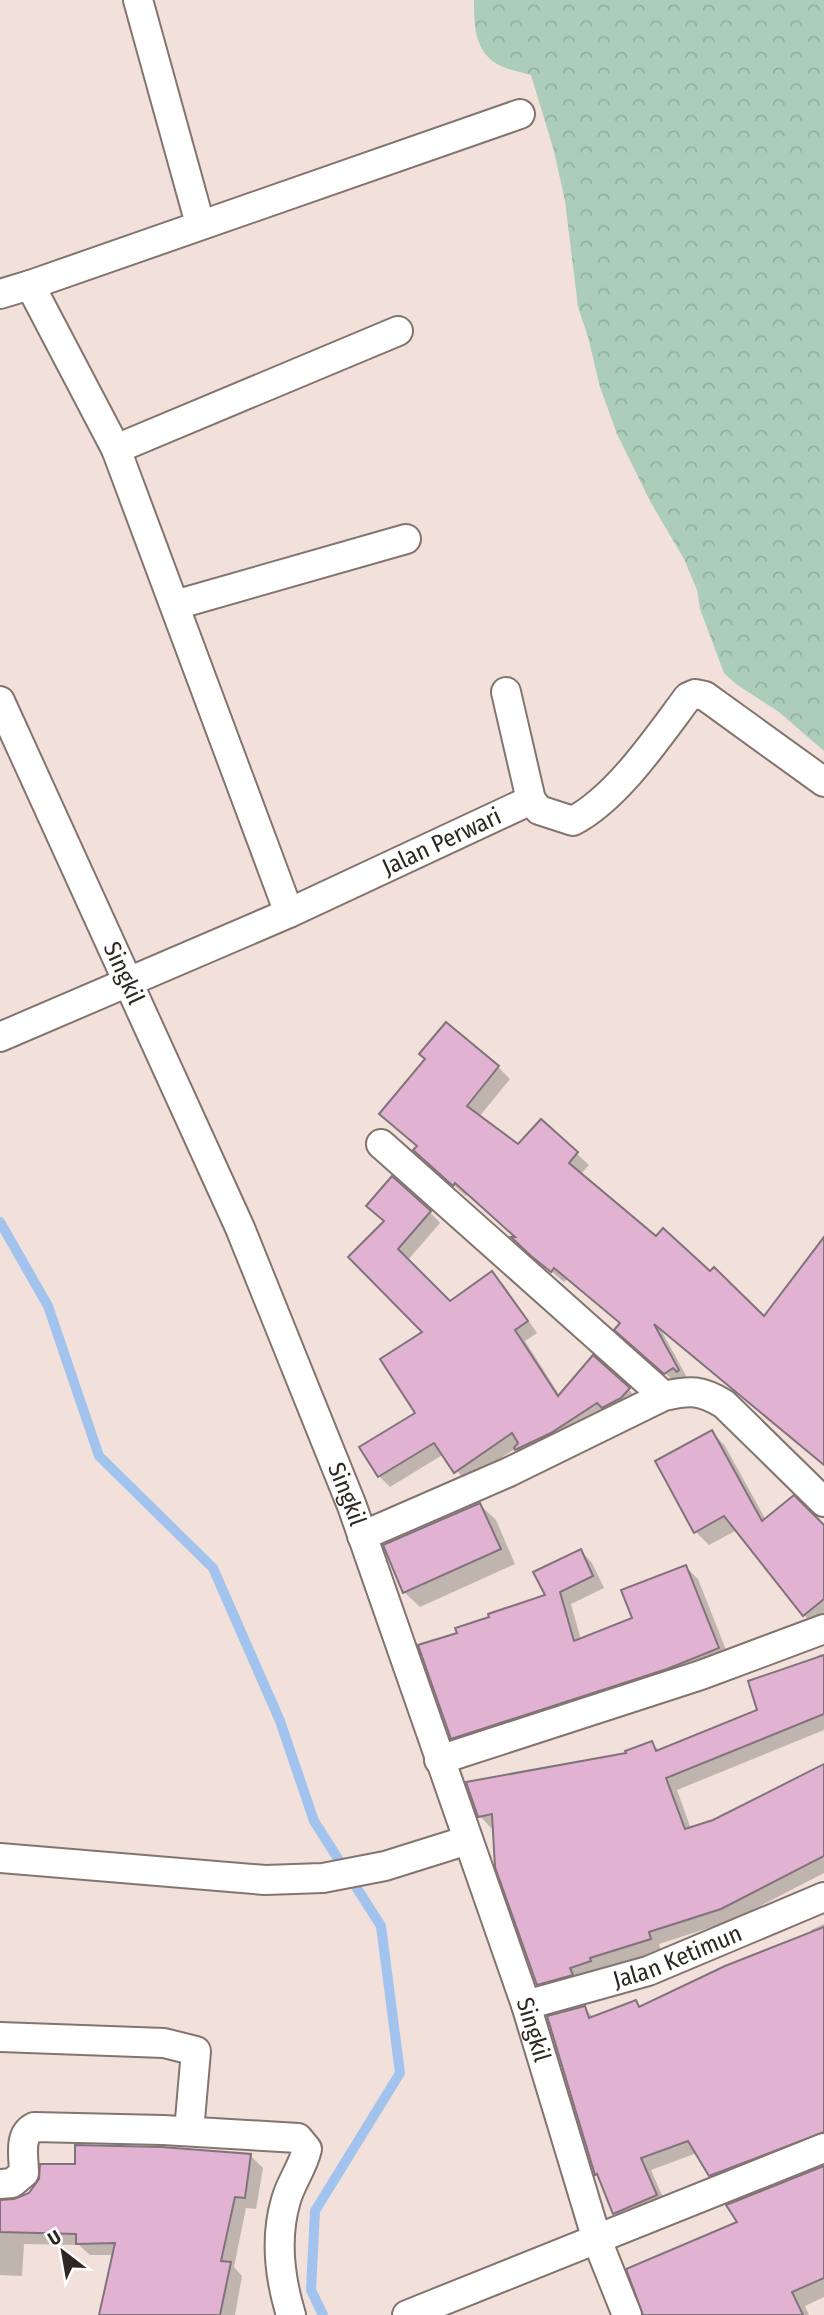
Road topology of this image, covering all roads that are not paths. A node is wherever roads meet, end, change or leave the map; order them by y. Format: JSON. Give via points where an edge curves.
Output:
{"nodes":[{"id":1,"x":138,"y":0,"type":"edge"},
{"id":2,"x":520,"y":114,"type":"dead end"},
{"id":3,"x":201,"y":224,"type":"junction"},
{"id":4,"x":30,"y":285,"type":"junction"},
{"id":5,"x":0,"y":293,"type":"edge"},
{"id":6,"x":398,"y":331,"type":"dead end"},
{"id":7,"x":116,"y":449,"type":"junction"},
{"id":8,"x":406,"y":539,"type":"dead end"},
{"id":9,"x":175,"y":605,"type":"junction"},
{"id":10,"x":506,"y":692,"type":"dead end"},
{"id":11,"x":0,"y":701,"type":"edge"},
{"id":12,"x":824,"y":782,"type":"edge"},
{"id":13,"x":531,"y":800,"type":"junction"},
{"id":14,"x":289,"y":913,"type":"junction"},
{"id":15,"x":128,"y":983,"type":"junction"},
{"id":16,"x":0,"y":1037,"type":"edge"},
{"id":17,"x":381,"y":1143,"type":"dead end"},
{"id":18,"x":664,"y":1396,"type":"junction"},
{"id":19,"x":824,"y":1502,"type":"edge"},
{"id":20,"x":362,"y":1536,"type":"junction"},
{"id":21,"x":824,"y":1629,"type":"edge"},
{"id":22,"x":439,"y":1760,"type":"junction"},
{"id":23,"x":468,"y":1840,"type":"junction"},
{"id":24,"x":0,"y":1858,"type":"edge"},
{"id":25,"x":824,"y":1897,"type":"edge"},
{"id":26,"x":526,"y":2005,"type":"junction"},
{"id":27,"x":0,"y":2037,"type":"edge"},
{"id":28,"x":189,"y":2132,"type":"junction"},
{"id":29,"x":824,"y":2148,"type":"edge"},
{"id":30,"x":0,"y":2184,"type":"edge"},
{"id":31,"x":597,"y":2240,"type":"junction"},
{"id":32,"x":291,"y":2315,"type":"edge"},
{"id":33,"x":407,"y":2315,"type":"edge"},
{"id":34,"x":627,"y":2315,"type":"edge"}],
"edges":[{"from":1,"to":3,"type":"street"},
{"from":2,"to":3,"type":"street"},
{"from":3,"to":4,"type":"street"},
{"from":4,"to":5,"type":"street"},
{"from":4,"to":7,"type":"street"},
{"from":6,"to":7,"type":"street"},
{"from":7,"to":9,"type":"street"},
{"from":8,"to":9,"type":"street"},
{"from":9,"to":14,"type":"street"},
{"from":10,"to":13,"type":"street"},
{"from":11,"to":15,"type":"street","name":"Singkil"},
{"from":12,"to":13,"type":"street","name":"Jalan Perwari","via":[[705,696],[695,694],[644,755],[583,815],[569,821],[539,810]]},
{"from":13,"to":14,"type":"street","name":"Jalan Perwari"},
{"from":14,"to":15,"type":"street","name":"Jalan Perwari"},
{"from":15,"to":16,"type":"street","name":"Jalan Perwari"},
{"from":15,"to":20,"type":"street","name":"Singkil","via":[[240,1228]]},
{"from":17,"to":18,"type":"street"},
{"from":18,"to":19,"type":"street","via":[[706,1393],[724,1404]]},
{"from":18,"to":20,"type":"street","via":[[509,1472]]},
{"from":20,"to":22,"type":"street","name":"Singkil"},
{"from":21,"to":22,"type":"street","via":[[701,1675]]},
{"from":22,"to":23,"type":"street","name":"Singkil"},
{"from":23,"to":24,"type":"street","via":[[385,1866],[323,1878],[265,1880]]},
{"from":23,"to":26,"type":"street","name":"Singkil"},
{"from":25,"to":26,"type":"street","name":"Jalan Ketimun","via":[[648,1971]]},
{"from":26,"to":31,"type":"street","name":"Singkil"},
{"from":27,"to":28,"type":"street","via":[[164,2043],[196,2051]]},
{"from":28,"to":30,"type":"street","via":[[34,2127],[24,2137],[24,2173],[12,2183]]},
{"from":28,"to":32,"type":"street","via":[[298,2138],[307,2149],[285,2201],[279,2257]]},
{"from":29,"to":31,"type":"street"},
{"from":31,"to":33,"type":"street"},
{"from":31,"to":34,"type":"street","name":"Singkil"}]}
